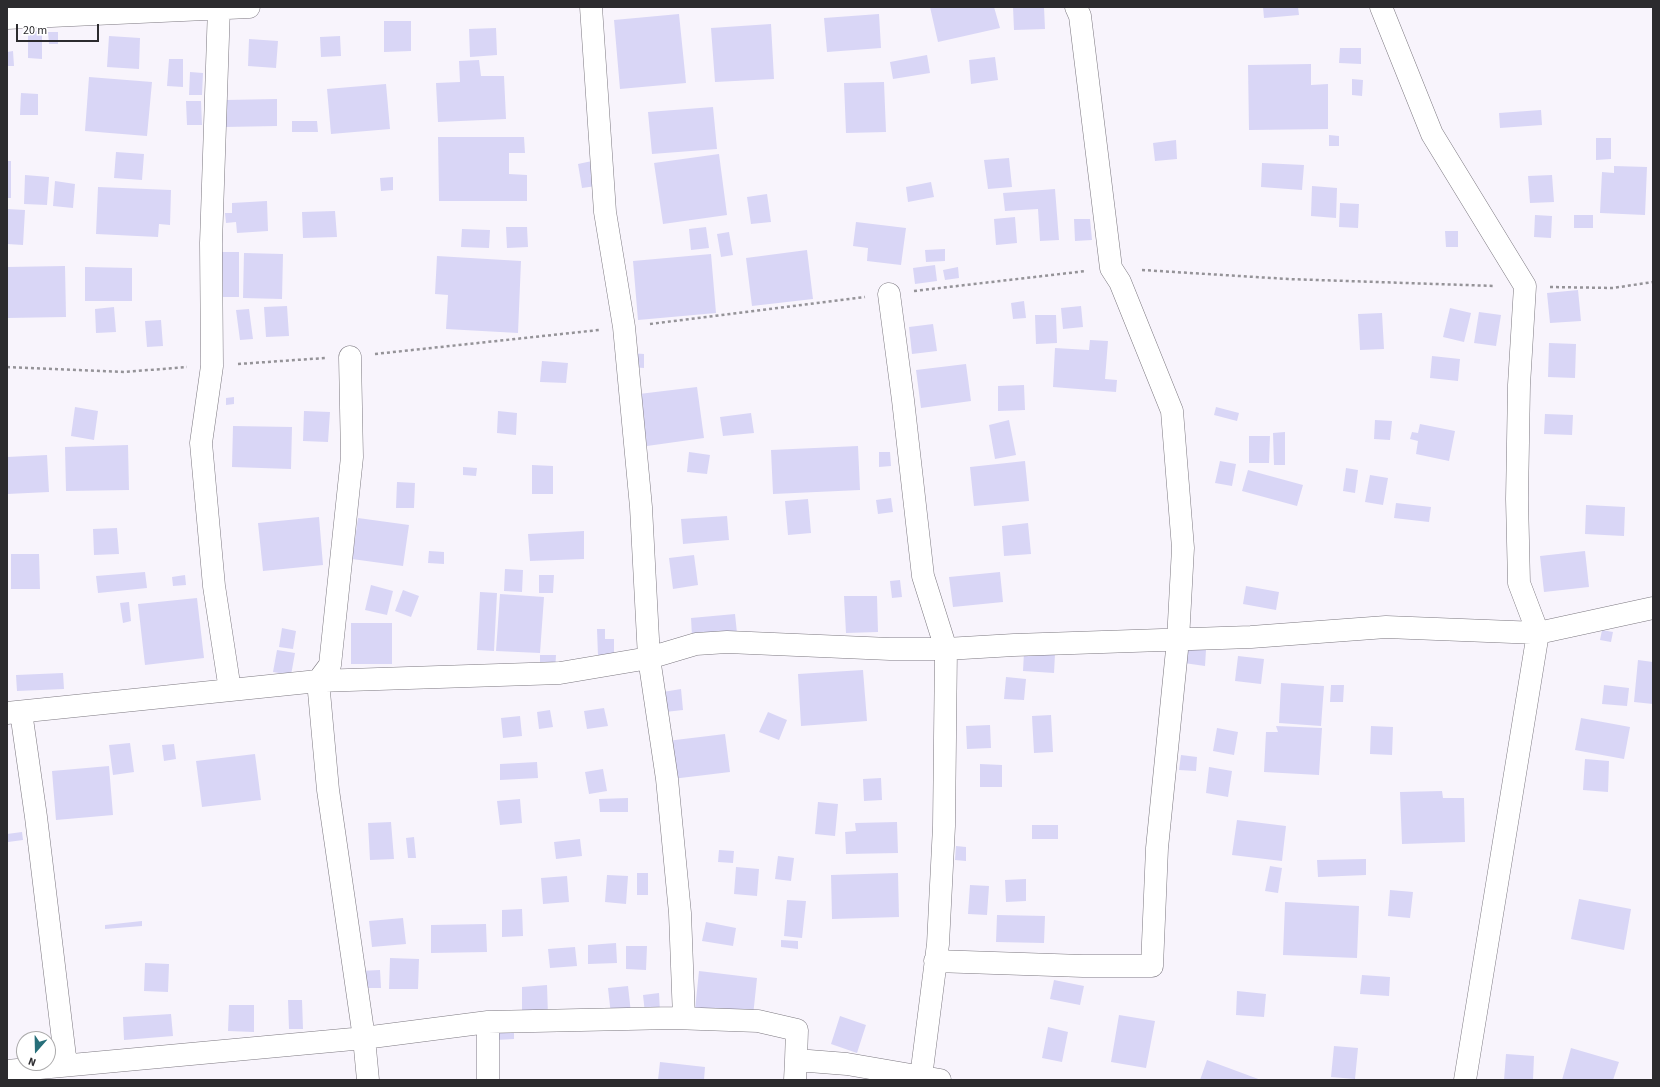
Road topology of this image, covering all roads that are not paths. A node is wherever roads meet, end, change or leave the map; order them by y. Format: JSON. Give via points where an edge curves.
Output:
{"nodes":[{"id":1,"x":249,"y":7,"type":"edge"},
{"id":2,"x":591,"y":7,"type":"edge"},
{"id":3,"x":1076,"y":7,"type":"edge"},
{"id":4,"x":1381,"y":7,"type":"edge"},
{"id":5,"x":219,"y":8,"type":"edge"},
{"id":6,"x":7,"y":18,"type":"edge"},
{"id":7,"x":889,"y":294,"type":"road end"},
{"id":8,"x":350,"y":357,"type":"road end"},
{"id":9,"x":1653,"y":608,"type":"edge"},
{"id":10,"x":1538,"y":633,"type":"junction"},
{"id":11,"x":1178,"y":640,"type":"junction"},
{"id":12,"x":946,"y":650,"type":"junction"},
{"id":13,"x":649,"y":658,"type":"junction"},
{"id":14,"x":318,"y":681,"type":"junction"},
{"id":15,"x":230,"y":690,"type":"junction"},
{"id":16,"x":14,"y":713,"type":"edge"},
{"id":17,"x":935,"y":961,"type":"junction"},
{"id":18,"x":684,"y":1018,"type":"junction"},
{"id":19,"x":488,"y":1022,"type":"junction"},
{"id":20,"x":364,"y":1038,"type":"junction"},
{"id":21,"x":66,"y":1065,"type":"junction"},
{"id":22,"x":795,"y":1070,"type":"edge"},
{"id":23,"x":7,"y":1071,"type":"edge"},
{"id":24,"x":930,"y":1078,"type":"edge"},
{"id":25,"x":368,"y":1080,"type":"edge"},
{"id":26,"x":488,"y":1080,"type":"edge"},
{"id":27,"x":1466,"y":1080,"type":"edge"}],
"edges":[{"from":1,"to":5,"type":"street"},
{"from":2,"to":13,"type":"street","via":[[605,212],[624,327],[641,507]]},
{"from":3,"to":11,"type":"street","via":[[1080,16],[1112,268],[1172,411],[1183,548]]},
{"from":4,"to":10,"type":"street","via":[[1432,134],[1525,286],[1517,491],[1519,583]]},
{"from":5,"to":6,"type":"street"},
{"from":5,"to":15,"type":"street","via":[[211,243],[212,366],[201,443],[214,586]]},
{"from":7,"to":12,"type":"street","via":[[923,576]]},
{"from":8,"to":14,"type":"street","via":[[352,457],[330,665]]},
{"from":9,"to":10,"type":"street"},
{"from":10,"to":11,"type":"street","via":[[1386,627]]},
{"from":10,"to":27,"type":"street"},
{"from":11,"to":12,"type":"street","via":[[1014,645]]},
{"from":11,"to":17,"type":"street","via":[[1157,848],[1152,966]]},
{"from":12,"to":13,"type":"street","via":[[727,642],[696,644]]},
{"from":12,"to":17,"type":"street","via":[[944,826]]},
{"from":13,"to":14,"type":"street","via":[[560,673]]},
{"from":13,"to":18,"type":"street","via":[[668,787],[680,913]]},
{"from":14,"to":15,"type":"street"},
{"from":14,"to":20,"type":"street","via":[[328,790]]},
{"from":15,"to":16,"type":"street"},
{"from":16,"to":21,"type":"street","via":[[36,817]]},
{"from":17,"to":24,"type":"street"},
{"from":18,"to":19,"type":"street"},
{"from":18,"to":22,"type":"street","via":[[758,1021],[797,1030]]},
{"from":19,"to":20,"type":"street"},
{"from":19,"to":26,"type":"street"},
{"from":20,"to":21,"type":"street"},
{"from":20,"to":25,"type":"street"},
{"from":21,"to":23,"type":"street"},
{"from":22,"to":24,"type":"street","via":[[847,1064]]}]}
